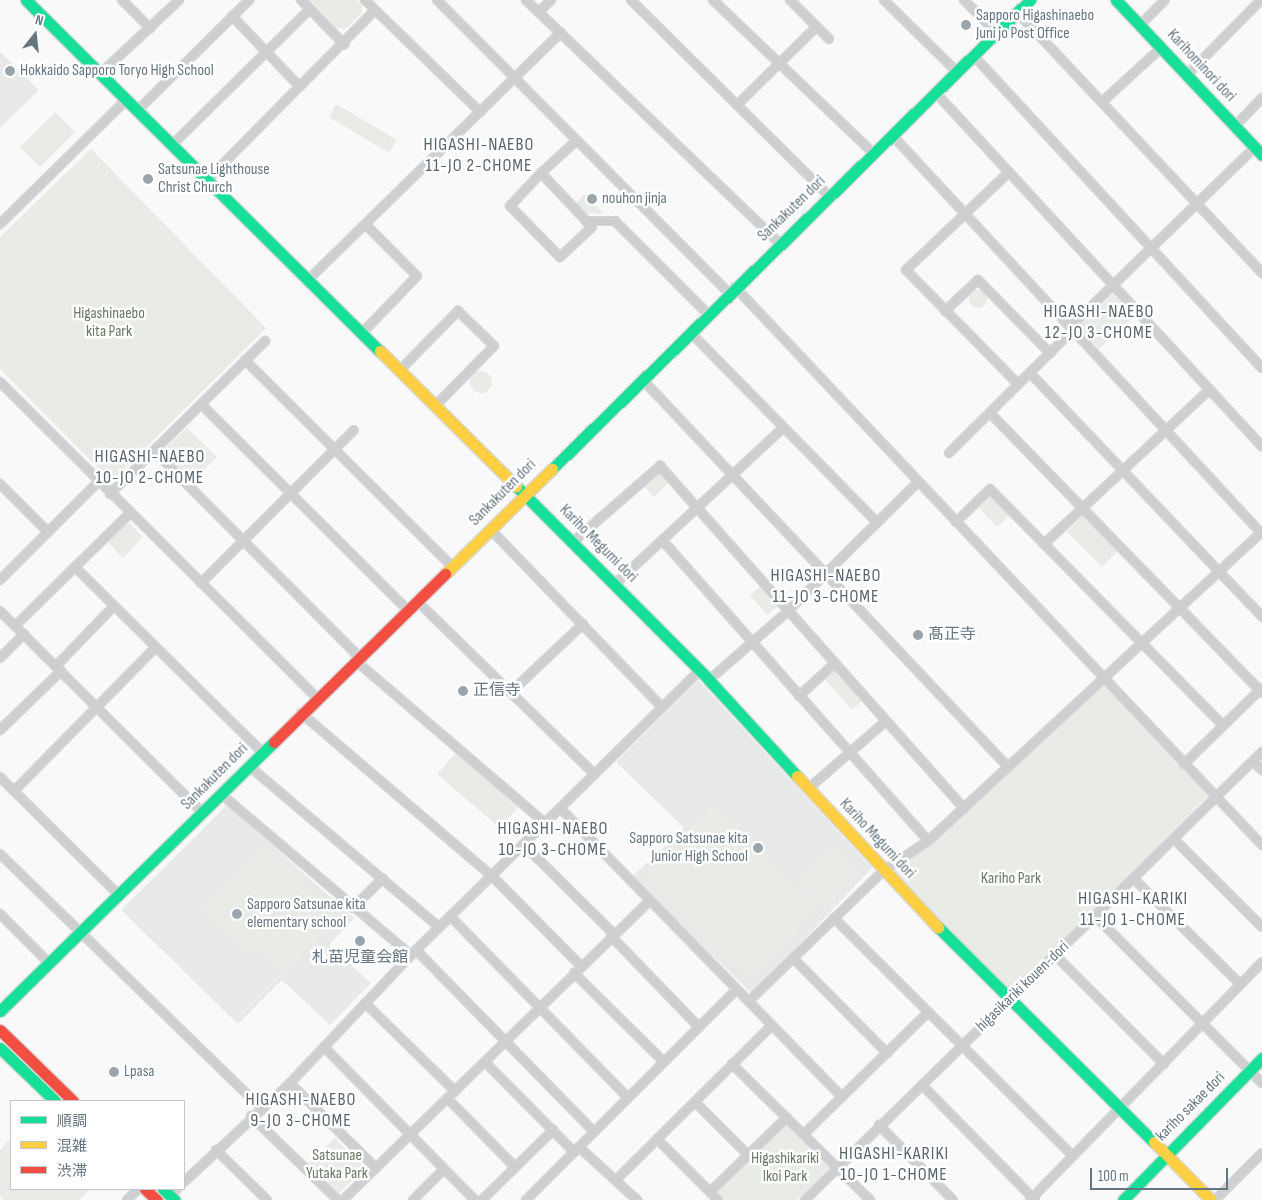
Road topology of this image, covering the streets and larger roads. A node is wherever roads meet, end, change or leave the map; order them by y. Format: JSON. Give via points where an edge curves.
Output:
{"nodes":[{"id":1,"x":26,"y":0,"type":"edge"},
{"id":2,"x":122,"y":0,"type":"edge"},
{"id":3,"x":179,"y":0,"type":"edge"},
{"id":4,"x":249,"y":0,"type":"edge"},
{"id":5,"x":301,"y":0,"type":"edge"},
{"id":6,"x":364,"y":0,"type":"edge"},
{"id":7,"x":436,"y":0,"type":"edge"},
{"id":8,"x":526,"y":0,"type":"edge"},
{"id":9,"x":551,"y":0,"type":"edge"},
{"id":10,"x":631,"y":0,"type":"edge"},
{"id":11,"x":713,"y":0,"type":"edge"},
{"id":12,"x":790,"y":0,"type":"edge"},
{"id":13,"x":884,"y":0,"type":"edge"},
{"id":14,"x":964,"y":0,"type":"edge"},
{"id":15,"x":1030,"y":0,"type":"edge"},
{"id":16,"x":1116,"y":0,"type":"edge"},
{"id":17,"x":1165,"y":0,"type":"edge"},
{"id":18,"x":1261,"y":0,"type":"edge"},
{"id":19,"x":310,"y":9,"type":"junction"},
{"id":20,"x":375,"y":10,"type":"junction"},
{"id":21,"x":539,"y":12,"type":"junction"},
{"id":22,"x":1017,"y":12,"type":"junction"},
{"id":23,"x":232,"y":16,"type":"junction"},
{"id":24,"x":1140,"y":25,"type":"junction"},
{"id":25,"x":816,"y":27,"type":"junction"},
{"id":26,"x":150,"y":28,"type":"junction"},
{"id":27,"x":561,"y":32,"type":"junction"},
{"id":28,"x":996,"y":32,"type":"junction"},
{"id":29,"x":829,"y":39,"type":"dead end"},
{"id":30,"x":344,"y":44,"type":"junction"},
{"id":31,"x":1161,"y":48,"type":"junction"},
{"id":32,"x":266,"y":50,"type":"junction"},
{"id":33,"x":972,"y":55,"type":"junction"},
{"id":34,"x":778,"y":64,"type":"junction"},
{"id":35,"x":956,"y":71,"type":"junction"},
{"id":36,"x":100,"y":74,"type":"junction"},
{"id":37,"x":1187,"y":75,"type":"junction"},
{"id":38,"x":514,"y":79,"type":"junction"},
{"id":39,"x":300,"y":87,"type":"junction"},
{"id":40,"x":935,"y":92,"type":"junction"},
{"id":41,"x":1262,"y":98,"type":"edge"},
{"id":42,"x":126,"y":100,"type":"junction"},
{"id":43,"x":1102,"y":102,"type":"junction"},
{"id":44,"x":737,"y":105,"type":"junction"},
{"id":45,"x":137,"y":111,"type":"junction"},
{"id":46,"x":480,"y":112,"type":"junction"},
{"id":47,"x":1235,"y":126,"type":"junction"},
{"id":48,"x":892,"y":135,"type":"junction"},
{"id":49,"x":576,"y":141,"type":"junction"},
{"id":50,"x":171,"y":146,"type":"junction"},
{"id":51,"x":1258,"y":151,"type":"edge"},
{"id":52,"x":873,"y":153,"type":"junction"},
{"id":53,"x":1008,"y":172,"type":"junction"},
{"id":54,"x":541,"y":173,"type":"junction"},
{"id":55,"x":206,"y":181,"type":"junction"},
{"id":56,"x":829,"y":196,"type":"junction"},
{"id":57,"x":1196,"y":203,"type":"junction"},
{"id":58,"x":966,"y":211,"type":"junction"},
{"id":59,"x":586,"y":221,"type":"junction"},
{"id":60,"x":0,"y":224,"type":"edge"},
{"id":61,"x":366,"y":225,"type":"junction"},
{"id":62,"x":780,"y":244,"type":"junction"},
{"id":63,"x":1151,"y":247,"type":"junction"},
{"id":64,"x":1262,"y":273,"type":"edge"},
{"id":65,"x":308,"y":280,"type":"junction"},
{"id":66,"x":1112,"y":285,"type":"junction"},
{"id":67,"x":732,"y":290,"type":"junction"},
{"id":68,"x":945,"y":311,"type":"junction"},
{"id":69,"x":708,"y":314,"type":"junction"},
{"id":70,"x":1072,"y":329,"type":"junction"},
{"id":71,"x":690,"y":332,"type":"junction"},
{"id":72,"x":362,"y":333,"type":"junction"},
{"id":73,"x":265,"y":341,"type":"dead end"},
{"id":74,"x":1050,"y":353,"type":"junction"},
{"id":75,"x":245,"y":360,"type":"junction"},
{"id":76,"x":1262,"y":368,"type":"edge"},
{"id":77,"x":400,"y":370,"type":"junction"},
{"id":78,"x":1030,"y":373,"type":"junction"},
{"id":79,"x":642,"y":379,"type":"junction"},
{"id":80,"x":0,"y":382,"type":"edge"},
{"id":81,"x":1018,"y":384,"type":"junction"},
{"id":82,"x":1210,"y":389,"type":"junction"},
{"id":83,"x":201,"y":404,"type":"junction"},
{"id":84,"x":435,"y":406,"type":"junction"},
{"id":85,"x":990,"y":413,"type":"junction"},
{"id":86,"x":783,"y":428,"type":"junction"},
{"id":87,"x":1167,"y":429,"type":"junction"},
{"id":88,"x":354,"y":430,"type":"dead end"},
{"id":89,"x":1262,"y":446,"type":"edge"},
{"id":90,"x":334,"y":449,"type":"junction"},
{"id":91,"x":154,"y":451,"type":"junction"},
{"id":92,"x":949,"y":453,"type":"dead end"},
{"id":93,"x":1122,"y":471,"type":"junction"},
{"id":94,"x":734,"y":477,"type":"junction"},
{"id":95,"x":98,"y":482,"type":"junction"},
{"id":96,"x":918,"y":482,"type":"junction"},
{"id":97,"x":1,"y":488,"type":"edge"},
{"id":98,"x":110,"y":494,"type":"junction"},
{"id":99,"x":291,"y":494,"type":"junction"},
{"id":100,"x":525,"y":494,"type":"junction"},
{"id":101,"x":1082,"y":508,"type":"junction"},
{"id":102,"x":699,"y":509,"type":"junction"},
{"id":103,"x":130,"y":513,"type":"junction"},
{"id":104,"x":877,"y":522,"type":"junction"},
{"id":105,"x":956,"y":522,"type":"junction"},
{"id":106,"x":490,"y":529,"type":"junction"},
{"id":107,"x":48,"y":532,"type":"junction"},
{"id":108,"x":1262,"y":533,"type":"edge"},
{"id":109,"x":243,"y":541,"type":"junction"},
{"id":110,"x":663,"y":541,"type":"junction"},
{"id":111,"x":573,"y":542,"type":"junction"},
{"id":112,"x":1044,"y":544,"type":"junction"},
{"id":113,"x":452,"y":566,"type":"junction"},
{"id":114,"x":75,"y":567,"type":"junction"},
{"id":115,"x":1218,"y":572,"type":"junction"},
{"id":116,"x":825,"y":574,"type":"junction"},
{"id":117,"x":0,"y":580,"type":"edge"},
{"id":118,"x":201,"y":583,"type":"junction"},
{"id":119,"x":615,"y":584,"type":"junction"},
{"id":120,"x":417,"y":601,"type":"junction"},
{"id":121,"x":114,"y":606,"type":"junction"},
{"id":122,"x":1179,"y":608,"type":"junction"},
{"id":123,"x":0,"y":610,"type":"edge"},
{"id":124,"x":408,"y":610,"type":"junction"},
{"id":125,"x":788,"y":611,"type":"junction"},
{"id":126,"x":1262,"y":617,"type":"edge"},
{"id":127,"x":583,"y":624,"type":"junction"},
{"id":128,"x":15,"y":626,"type":"junction"},
{"id":129,"x":24,"y":634,"type":"junction"},
{"id":130,"x":753,"y":643,"type":"junction"},
{"id":131,"x":1142,"y":643,"type":"junction"},
{"id":132,"x":156,"y":647,"type":"junction"},
{"id":133,"x":0,"y":658,"type":"edge"},
{"id":134,"x":358,"y":659,"type":"junction"},
{"id":135,"x":835,"y":663,"type":"junction"},
{"id":136,"x":58,"y":669,"type":"junction"},
{"id":137,"x":700,"y":670,"type":"junction"},
{"id":138,"x":1103,"y":679,"type":"junction"},
{"id":139,"x":709,"y":680,"type":"junction"},
{"id":140,"x":1261,"y":691,"type":"edge"},
{"id":141,"x":511,"y":692,"type":"junction"},
{"id":142,"x":799,"y":696,"type":"junction"},
{"id":143,"x":316,"y":697,"type":"junction"},
{"id":144,"x":662,"y":707,"type":"junction"},
{"id":145,"x":98,"y":708,"type":"junction"},
{"id":146,"x":300,"y":713,"type":"junction"},
{"id":147,"x":886,"y":721,"type":"junction"},
{"id":148,"x":1223,"y":725,"type":"junction"},
{"id":149,"x":0,"y":730,"type":"edge"},
{"id":150,"x":848,"y":752,"type":"junction"},
{"id":151,"x":1262,"y":752,"type":"edge"},
{"id":152,"x":263,"y":753,"type":"junction"},
{"id":153,"x":1253,"y":761,"type":"junction"},
{"id":154,"x":1184,"y":764,"type":"junction"},
{"id":155,"x":249,"y":766,"type":"junction"},
{"id":156,"x":1008,"y":767,"type":"junction"},
{"id":157,"x":1262,"y":770,"type":"edge"},
{"id":158,"x":594,"y":774,"type":"junction"},
{"id":159,"x":0,"y":777,"type":"edge"},
{"id":160,"x":808,"y":789,"type":"junction"},
{"id":161,"x":14,"y":791,"type":"junction"},
{"id":162,"x":220,"y":794,"type":"junction"},
{"id":163,"x":1216,"y":798,"type":"junction"},
{"id":164,"x":560,"y":808,"type":"junction"},
{"id":165,"x":964,"y":808,"type":"junction"},
{"id":166,"x":202,"y":812,"type":"junction"},
{"id":167,"x":545,"y":823,"type":"junction"},
{"id":168,"x":1174,"y":839,"type":"junction"},
{"id":169,"x":928,"y":841,"type":"junction"},
{"id":170,"x":523,"y":844,"type":"junction"},
{"id":171,"x":1262,"y":845,"type":"edge"},
{"id":172,"x":0,"y":854,"type":"edge"},
{"id":173,"x":883,"y":871,"type":"junction"},
{"id":174,"x":491,"y":875,"type":"junction"},
{"id":175,"x":382,"y":878,"type":"junction"},
{"id":176,"x":1134,"y":878,"type":"junction"},
{"id":177,"x":118,"y":894,"type":"junction"},
{"id":178,"x":649,"y":900,"type":"junction"},
{"id":179,"x":353,"y":908,"type":"junction"},
{"id":180,"x":0,"y":914,"type":"edge"},
{"id":181,"x":450,"y":916,"type":"junction"},
{"id":182,"x":1095,"y":916,"type":"junction"},
{"id":183,"x":834,"y":918,"type":"junction"},
{"id":184,"x":439,"y":927,"type":"junction"},
{"id":185,"x":1262,"y":928,"type":"edge"},
{"id":186,"x":79,"y":934,"type":"junction"},
{"id":187,"x":613,"y":935,"type":"junction"},
{"id":188,"x":413,"y":952,"type":"junction"},
{"id":189,"x":1055,"y":955,"type":"junction"},
{"id":190,"x":793,"y":958,"type":"junction"},
{"id":191,"x":1262,"y":962,"type":"edge"},
{"id":192,"x":49,"y":963,"type":"junction"},
{"id":193,"x":581,"y":966,"type":"junction"},
{"id":194,"x":574,"y":973,"type":"junction"},
{"id":195,"x":1240,"y":984,"type":"junction"},
{"id":196,"x":736,"y":990,"type":"junction"},
{"id":197,"x":1010,"y":998,"type":"junction"},
{"id":198,"x":748,"y":1002,"type":"junction"},
{"id":199,"x":365,"y":1003,"type":"junction"},
{"id":200,"x":538,"y":1008,"type":"junction"},
{"id":201,"x":0,"y":1011,"type":"edge"},
{"id":202,"x":928,"y":1012,"type":"junction"},
{"id":203,"x":1203,"y":1024,"type":"junction"},
{"id":204,"x":771,"y":1026,"type":"junction"},
{"id":205,"x":699,"y":1027,"type":"junction"},
{"id":206,"x":0,"y":1030,"type":"edge"},
{"id":207,"x":504,"y":1042,"type":"junction"},
{"id":208,"x":962,"y":1046,"type":"junction"},
{"id":209,"x":324,"y":1047,"type":"junction"},
{"id":210,"x":0,"y":1048,"type":"edge"},
{"id":211,"x":887,"y":1053,"type":"junction"},
{"id":212,"x":1262,"y":1058,"type":"edge"},
{"id":213,"x":663,"y":1061,"type":"junction"},
{"id":214,"x":485,"y":1062,"type":"junction"},
{"id":215,"x":732,"y":1064,"type":"junction"},
{"id":216,"x":1164,"y":1064,"type":"junction"},
{"id":217,"x":1249,"y":1071,"type":"junction"},
{"id":218,"x":290,"y":1083,"type":"junction"},
{"id":219,"x":1262,"y":1083,"type":"edge"},
{"id":220,"x":922,"y":1085,"type":"junction"},
{"id":221,"x":455,"y":1091,"type":"junction"},
{"id":222,"x":627,"y":1097,"type":"junction"},
{"id":223,"x":842,"y":1097,"type":"junction"},
{"id":224,"x":448,"y":1098,"type":"junction"},
{"id":225,"x":54,"y":1100,"type":"edge"},
{"id":226,"x":72,"y":1100,"type":"edge"},
{"id":227,"x":695,"y":1102,"type":"junction"},
{"id":228,"x":1119,"y":1108,"type":"junction"},
{"id":229,"x":262,"y":1109,"type":"junction"},
{"id":230,"x":251,"y":1116,"type":"junction"},
{"id":231,"x":786,"y":1117,"type":"junction"},
{"id":232,"x":879,"y":1125,"type":"junction"},
{"id":233,"x":553,"y":1130,"type":"junction"},
{"id":234,"x":593,"y":1132,"type":"junction"},
{"id":235,"x":804,"y":1134,"type":"junction"},
{"id":236,"x":410,"y":1135,"type":"junction"},
{"id":237,"x":657,"y":1140,"type":"junction"},
{"id":238,"x":577,"y":1149,"type":"junction"},
{"id":239,"x":216,"y":1150,"type":"junction"},
{"id":240,"x":1072,"y":1154,"type":"junction"},
{"id":241,"x":748,"y":1155,"type":"junction"},
{"id":242,"x":1166,"y":1155,"type":"junction"},
{"id":243,"x":1260,"y":1157,"type":"edge"},
{"id":244,"x":514,"y":1166,"type":"junction"},
{"id":245,"x":376,"y":1168,"type":"junction"},
{"id":246,"x":837,"y":1168,"type":"junction"},
{"id":247,"x":443,"y":1170,"type":"junction"},
{"id":248,"x":616,"y":1180,"type":"junction"},
{"id":249,"x":185,"y":1181,"type":"edge"},
{"id":250,"x":137,"y":1190,"type":"edge"},
{"id":251,"x":146,"y":1190,"type":"edge"},
{"id":252,"x":710,"y":1192,"type":"junction"},
{"id":253,"x":1033,"y":1199,"type":"edge"},
{"id":254,"x":127,"y":1200,"type":"edge"},
{"id":255,"x":157,"y":1200,"type":"edge"},
{"id":256,"x":267,"y":1200,"type":"edge"},
{"id":257,"x":338,"y":1200,"type":"edge"},
{"id":258,"x":343,"y":1200,"type":"edge"},
{"id":259,"x":413,"y":1200,"type":"edge"},
{"id":260,"x":475,"y":1200,"type":"edge"},
{"id":261,"x":482,"y":1200,"type":"edge"},
{"id":262,"x":526,"y":1200,"type":"edge"},
{"id":263,"x":637,"y":1200,"type":"edge"},
{"id":264,"x":718,"y":1200,"type":"edge"},
{"id":265,"x":804,"y":1200,"type":"edge"},
{"id":266,"x":870,"y":1200,"type":"edge"},
{"id":267,"x":953,"y":1200,"type":"edge"},
{"id":268,"x":1122,"y":1200,"type":"edge"},
{"id":269,"x":1211,"y":1200,"type":"edge"},
{"id":270,"x":1215,"y":1200,"type":"edge"}],
"edges":[{"from":1,"to":36,"type":"street","name":"Kariho Megumi dori"},
{"from":2,"to":26,"type":"street"},
{"from":3,"to":26,"type":"street"},
{"from":4,"to":23,"type":"street"},
{"from":5,"to":19,"type":"street"},
{"from":6,"to":20,"type":"street"},
{"from":7,"to":38,"type":"street"},
{"from":8,"to":21,"type":"street"},
{"from":9,"to":21,"type":"street"},
{"from":10,"to":44,"type":"street"},
{"from":11,"to":34,"type":"street"},
{"from":12,"to":25,"type":"street"},
{"from":13,"to":35,"type":"street"},
{"from":14,"to":28,"type":"street"},
{"from":15,"to":22,"type":"street","name":"Sankakuten dori"},
{"from":16,"to":24,"type":"street","name":"Karihominori dori"},
{"from":17,"to":24,"type":"street"},
{"from":18,"to":37,"type":"street"},
{"from":19,"to":30,"type":"street"},
{"from":19,"to":32,"type":"street"},
{"from":20,"to":30,"type":"street"},
{"from":20,"to":46,"type":"street"},
{"from":21,"to":27,"type":"street"},
{"from":22,"to":28,"type":"street","name":"Sankakuten dori"},
{"from":22,"to":43,"type":"street"},
{"from":23,"to":32,"type":"street"},
{"from":23,"to":45,"type":"street"},
{"from":24,"to":31,"type":"street","name":"Karihominori dori"},
{"from":25,"to":29,"type":"street"},
{"from":25,"to":34,"type":"street"},
{"from":26,"to":36,"type":"street"},
{"from":27,"to":38,"type":"street"},
{"from":27,"to":62,"type":"street"},
{"from":28,"to":33,"type":"street","name":"Sankakuten dori"},
{"from":30,"to":39,"type":"street"},
{"from":31,"to":37,"type":"street","name":"Karihominori dori"},
{"from":31,"to":43,"type":"street"},
{"from":32,"to":39,"type":"street"},
{"from":32,"to":50,"type":"street"},
{"from":33,"to":35,"type":"street","name":"Sankakuten dori"},
{"from":33,"to":63,"type":"street"},
{"from":34,"to":44,"type":"street"},
{"from":34,"to":52,"type":"street","via":[[800,80]]},
{"from":35,"to":40,"type":"street","name":"Sankakuten dori"},
{"from":36,"to":42,"type":"street","name":"Kariho Megumi dori"},
{"from":37,"to":47,"type":"street","name":"Karihominori dori"},
{"from":38,"to":46,"type":"street"},
{"from":38,"to":49,"type":"street"},
{"from":39,"to":55,"type":"street"},
{"from":40,"to":48,"type":"street","name":"Sankakuten dori"},
{"from":40,"to":53,"type":"street"},
{"from":41,"to":47,"type":"street"},
{"from":42,"to":45,"type":"street","name":"Kariho Megumi dori"},
{"from":42,"to":60,"type":"street"},
{"from":43,"to":57,"type":"street"},
{"from":44,"to":56,"type":"street"},
{"from":45,"to":50,"type":"street","name":"Kariho Megumi dori"},
{"from":46,"to":61,"type":"street"},
{"from":47,"to":51,"type":"street","name":"Karihominori dori"},
{"from":48,"to":52,"type":"street","name":"Sankakuten dori"},
{"from":48,"to":58,"type":"street"},
{"from":49,"to":54,"type":"street"},
{"from":49,"to":67,"type":"street"},
{"from":50,"to":55,"type":"street","name":"Kariho Megumi dori"},
{"from":51,"to":57,"type":"street"},
{"from":52,"to":56,"type":"street","name":"Sankakuten dori"},
{"from":53,"to":58,"type":"street"},
{"from":53,"to":66,"type":"street"},
{"from":54,"to":59,"type":"street"},
{"from":54,"to":59,"type":"street","via":[[510,206],[560,258],[592,227]]},
{"from":55,"to":65,"type":"street","name":"Kariho Megumi dori"},
{"from":56,"to":62,"type":"street","name":"Sankakuten dori"},
{"from":57,"to":63,"type":"street"},
{"from":57,"to":64,"type":"street"},
{"from":58,"to":68,"type":"street","via":[[906,270]]},
{"from":58,"to":70,"type":"street"},
{"from":59,"to":69,"type":"street","via":[[615,221]]},
{"from":61,"to":65,"type":"street"},
{"from":61,"to":72,"type":"street","via":[[417,276]]},
{"from":62,"to":67,"type":"street","name":"Sankakuten dori"},
{"from":63,"to":66,"type":"street"},
{"from":63,"to":76,"type":"street"},
{"from":65,"to":72,"type":"street","name":"Kariho Megumi dori"},
{"from":66,"to":70,"type":"street"},
{"from":66,"to":82,"type":"street"},
{"from":67,"to":69,"type":"street","name":"Sankakuten dori"},
{"from":67,"to":96,"type":"street"},
{"from":68,"to":74,"type":"street","via":[[978,280]]},
{"from":68,"to":81,"type":"street"},
{"from":69,"to":71,"type":"street","name":"Sankakuten dori"},
{"from":70,"to":74,"type":"street"},
{"from":70,"to":87,"type":"street"},
{"from":71,"to":79,"type":"street","name":"Sankakuten dori"},
{"from":71,"to":86,"type":"street"},
{"from":72,"to":77,"type":"street","name":"Kariho Megumi dori"},
{"from":73,"to":75,"type":"street"},
{"from":74,"to":78,"type":"street"},
{"from":75,"to":83,"type":"street"},
{"from":75,"to":90,"type":"street"},
{"from":77,"to":84,"type":"street","name":"Kariho Megumi dori"},
{"from":77,"to":84,"type":"street","via":[[458,312],[494,346]]},
{"from":78,"to":81,"type":"street"},
{"from":78,"to":93,"type":"street"},
{"from":79,"to":94,"type":"street"},
{"from":79,"to":100,"type":"street","name":"Sankakuten dori"},
{"from":80,"to":95,"type":"street"},
{"from":81,"to":85,"type":"street"},
{"from":82,"to":87,"type":"street"},
{"from":82,"to":89,"type":"street"},
{"from":83,"to":91,"type":"street"},
{"from":83,"to":99,"type":"street"},
{"from":84,"to":100,"type":"street","name":"Kariho Megumi dori"},
{"from":85,"to":92,"type":"street"},
{"from":85,"to":101,"type":"street"},
{"from":86,"to":94,"type":"street"},
{"from":86,"to":104,"type":"street"},
{"from":87,"to":93,"type":"street"},
{"from":87,"to":108,"type":"street"},
{"from":88,"to":90,"type":"street"},
{"from":90,"to":99,"type":"street"},
{"from":90,"to":113,"type":"street"},
{"from":91,"to":98,"type":"street"},
{"from":91,"to":109,"type":"street"},
{"from":93,"to":101,"type":"street"},
{"from":93,"to":115,"type":"street"},
{"from":94,"to":102,"type":"street"},
{"from":94,"to":116,"type":"street"},
{"from":95,"to":98,"type":"street"},
{"from":95,"to":107,"type":"street"},
{"from":96,"to":104,"type":"street"},
{"from":96,"to":105,"type":"street"},
{"from":97,"to":107,"type":"street"},
{"from":98,"to":103,"type":"street"},
{"from":99,"to":109,"type":"street"},
{"from":99,"to":124,"type":"street"},
{"from":100,"to":106,"type":"street","name":"Sankakuten dori"},
{"from":100,"to":111,"type":"street","name":"Kariho Megumi dori"},
{"from":101,"to":112,"type":"street"},
{"from":101,"to":122,"type":"street"},
{"from":102,"to":110,"type":"street"},
{"from":102,"to":111,"type":"street","via":[[660,466]]},
{"from":102,"to":125,"type":"street"},
{"from":103,"to":114,"type":"street"},
{"from":103,"to":118,"type":"street"},
{"from":104,"to":116,"type":"street"},
{"from":105,"to":112,"type":"street","via":[[990,489]]},
{"from":105,"to":138,"type":"street"},
{"from":106,"to":113,"type":"street","name":"Sankakuten dori"},
{"from":106,"to":127,"type":"street"},
{"from":107,"to":117,"type":"street"},
{"from":108,"to":115,"type":"street"},
{"from":109,"to":118,"type":"street"},
{"from":109,"to":134,"type":"street"},
{"from":110,"to":119,"type":"street"},
{"from":110,"to":130,"type":"street"},
{"from":111,"to":119,"type":"street","name":"Kariho Megumi dori"},
{"from":112,"to":131,"type":"street"},
{"from":113,"to":120,"type":"street","name":"Sankakuten dori"},
{"from":114,"to":121,"type":"street"},
{"from":114,"to":128,"type":"street"},
{"from":115,"to":122,"type":"street"},
{"from":115,"to":126,"type":"street"},
{"from":116,"to":125,"type":"street"},
{"from":116,"to":156,"type":"street"},
{"from":118,"to":143,"type":"street"},
{"from":119,"to":137,"type":"street","name":"Kariho Megumi dori"},
{"from":120,"to":124,"type":"street","name":"Sankakuten dori"},
{"from":120,"to":141,"type":"street"},
{"from":121,"to":132,"type":"street"},
{"from":121,"to":136,"type":"street"},
{"from":122,"to":131,"type":"street"},
{"from":122,"to":140,"type":"street"},
{"from":123,"to":128,"type":"street"},
{"from":124,"to":134,"type":"street","name":"Sankakuten dori"},
{"from":125,"to":130,"type":"street"},
{"from":125,"to":135,"type":"street"},
{"from":127,"to":141,"type":"street"},
{"from":127,"to":144,"type":"street"},
{"from":128,"to":129,"type":"street"},
{"from":129,"to":133,"type":"street"},
{"from":129,"to":136,"type":"street"},
{"from":130,"to":139,"type":"street"},
{"from":130,"to":142,"type":"street"},
{"from":131,"to":138,"type":"street"},
{"from":131,"to":148,"type":"street"},
{"from":132,"to":145,"type":"street"},
{"from":132,"to":152,"type":"street"},
{"from":134,"to":143,"type":"street","name":"Sankakuten dori"},
{"from":134,"to":167,"type":"street"},
{"from":135,"to":142,"type":"street"},
{"from":135,"to":147,"type":"street"},
{"from":136,"to":145,"type":"street"},
{"from":136,"to":149,"type":"street"},
{"from":137,"to":139,"type":"street","name":"Kariho Megumi dori"},
{"from":137,"to":144,"type":"street"},
{"from":138,"to":154,"type":"street"},
{"from":138,"to":156,"type":"street"},
{"from":139,"to":160,"type":"street","name":"Kariho Megumi dori"},
{"from":140,"to":148,"type":"street"},
{"from":141,"to":158,"type":"street"},
{"from":142,"to":150,"type":"street"},
{"from":143,"to":146,"type":"street","name":"Sankakuten dori"},
{"from":144,"to":158,"type":"street"},
{"from":145,"to":161,"type":"street"},
{"from":145,"to":166,"type":"street"},
{"from":146,"to":152,"type":"street","name":"Sankakuten dori"},
{"from":146,"to":174,"type":"street"},
{"from":147,"to":150,"type":"street"},
{"from":147,"to":165,"type":"street"},
{"from":148,"to":154,"type":"street"},
{"from":150,"to":160,"type":"street"},
{"from":150,"to":169,"type":"street"},
{"from":151,"to":153,"type":"street","name":"higasikariki kouen-dori"},
{"from":152,"to":155,"type":"street","name":"Sankakuten dori"},
{"from":153,"to":157,"type":"street"},
{"from":153,"to":163,"type":"street","name":"higasikariki kouen-dori"},
{"from":154,"to":163,"type":"street"},
{"from":155,"to":162,"type":"street","name":"Sankakuten dori"},
{"from":155,"to":175,"type":"street"},
{"from":156,"to":165,"type":"street"},
{"from":158,"to":164,"type":"street"},
{"from":159,"to":161,"type":"street"},
{"from":160,"to":173,"type":"street","name":"Kariho Megumi dori"},
{"from":161,"to":177,"type":"street"},
{"from":162,"to":166,"type":"street","name":"Sankakuten dori"},
{"from":162,"to":179,"type":"street"},
{"from":163,"to":168,"type":"street","name":"higasikariki kouen-dori"},
{"from":163,"to":171,"type":"street"},
{"from":164,"to":167,"type":"street"},
{"from":164,"to":178,"type":"street"},
{"from":165,"to":169,"type":"street"},
{"from":166,"to":177,"type":"street","name":"Sankakuten dori"},
{"from":167,"to":170,"type":"street"},
{"from":168,"to":176,"type":"street","name":"higasikariki kouen-dori"},
{"from":168,"to":185,"type":"street"},
{"from":169,"to":173,"type":"street"},
{"from":170,"to":174,"type":"street"},
{"from":170,"to":187,"type":"street"},
{"from":172,"to":186,"type":"street"},
{"from":173,"to":183,"type":"street"},
{"from":173,"to":197,"type":"street","name":"Kariho Megumi dori"},
{"from":174,"to":181,"type":"street"},
{"from":174,"to":193,"type":"street"},
{"from":175,"to":179,"type":"street"},
{"from":175,"to":184,"type":"street"},
{"from":176,"to":182,"type":"street","name":"higasikariki kouen-dori"},
{"from":176,"to":195,"type":"street"},
{"from":177,"to":186,"type":"street","name":"Sankakuten dori"},
{"from":178,"to":187,"type":"street"},
{"from":178,"to":196,"type":"street"},
{"from":179,"to":188,"type":"street"},
{"from":180,"to":192,"type":"street"},
{"from":181,"to":184,"type":"street"},
{"from":181,"to":200,"type":"street"},
{"from":182,"to":189,"type":"street","name":"higasikariki kouen-dori"},
{"from":182,"to":203,"type":"street"},
{"from":183,"to":190,"type":"street"},
{"from":183,"to":202,"type":"street"},
{"from":184,"to":188,"type":"street"},
{"from":186,"to":192,"type":"street","name":"Sankakuten dori"},
{"from":186,"to":229,"type":"street"},
{"from":187,"to":193,"type":"street"},
{"from":187,"to":205,"type":"street"},
{"from":188,"to":199,"type":"street"},
{"from":188,"to":207,"type":"street"},
{"from":189,"to":197,"type":"street","name":"higasikariki kouen-dori"},
{"from":189,"to":216,"type":"street"},
{"from":190,"to":198,"type":"street"},
{"from":190,"to":211,"type":"street"},
{"from":191,"to":195,"type":"street"},
{"from":192,"to":201,"type":"street","name":"Sankakuten dori"},
{"from":193,"to":194,"type":"street"},
{"from":194,"to":200,"type":"street"},
{"from":194,"to":213,"type":"street"},
{"from":195,"to":203,"type":"street"},
{"from":196,"to":198,"type":"street"},
{"from":196,"to":205,"type":"street"},
{"from":197,"to":208,"type":"street","name":"higasikariki kouen-dori"},
{"from":197,"to":228,"type":"street","name":"Kariho Megumi dori"},
{"from":198,"to":204,"type":"street"},
{"from":199,"to":209,"type":"street"},
{"from":199,"to":221,"type":"street"},
{"from":200,"to":207,"type":"street"},
{"from":200,"to":222,"type":"street"},
{"from":202,"to":208,"type":"street"},
{"from":202,"to":211,"type":"street"},
{"from":203,"to":216,"type":"street"},
{"from":203,"to":217,"type":"street"},
{"from":204,"to":215,"type":"street"},
{"from":204,"to":223,"type":"street"},
{"from":205,"to":213,"type":"street"},
{"from":206,"to":226,"type":"street"},
{"from":207,"to":214,"type":"street"},
{"from":207,"to":234,"type":"street"},
{"from":208,"to":220,"type":"street","name":"higasikariki kouen-dori"},
{"from":208,"to":240,"type":"street"},
{"from":209,"to":218,"type":"street"},
{"from":209,"to":236,"type":"street"},
{"from":210,"to":225,"type":"street"},
{"from":211,"to":223,"type":"street"},
{"from":212,"to":217,"type":"street","name":"kariho sakae dori"},
{"from":213,"to":222,"type":"street"},
{"from":214,"to":221,"type":"street"},
{"from":214,"to":233,"type":"street"},
{"from":215,"to":227,"type":"street"},
{"from":215,"to":231,"type":"street"},
{"from":216,"to":228,"type":"street"},
{"from":217,"to":219,"type":"street"},
{"from":217,"to":242,"type":"street","name":"kariho sakae dori"},
{"from":218,"to":229,"type":"street"},
{"from":218,"to":245,"type":"street"},
{"from":220,"to":232,"type":"street","name":"higasikariki kouen-dori"},
{"from":220,"to":253,"type":"street"},
{"from":221,"to":224,"type":"street"},
{"from":222,"to":234,"type":"street"},
{"from":223,"to":235,"type":"street"},
{"from":224,"to":236,"type":"street"},
{"from":224,"to":244,"type":"street"},
{"from":227,"to":237,"type":"street"},
{"from":227,"to":241,"type":"street"},
{"from":228,"to":240,"type":"street"},
{"from":228,"to":242,"type":"street","name":"Kariho Megumi dori"},
{"from":229,"to":230,"type":"street"},
{"from":230,"to":239,"type":"street"},
{"from":230,"to":257,"type":"street"},
{"from":231,"to":235,"type":"street"},
{"from":231,"to":241,"type":"street"},
{"from":232,"to":246,"type":"street","name":"higasikariki kouen-dori"},
{"from":232,"to":267,"type":"street"},
{"from":233,"to":238,"type":"street"},
{"from":233,"to":244,"type":"street"},
{"from":234,"to":238,"type":"street"},
{"from":235,"to":246,"type":"street"},
{"from":236,"to":245,"type":"street"},
{"from":236,"to":247,"type":"street"},
{"from":237,"to":248,"type":"street"},
{"from":237,"to":252,"type":"street"},
{"from":238,"to":248,"type":"street"},
{"from":238,"to":262,"type":"street"},
{"from":239,"to":249,"type":"street"},
{"from":239,"to":256,"type":"street"},
{"from":240,"to":253,"type":"street"},
{"from":241,"to":252,"type":"street"},
{"from":242,"to":268,"type":"street","name":"kariho sakae dori"},
{"from":242,"to":269,"type":"street","name":"Kariho Megumi dori"},
{"from":243,"to":270,"type":"street"},
{"from":244,"to":261,"type":"street"},
{"from":245,"to":258,"type":"street"},
{"from":246,"to":265,"type":"street","name":"higasikariki kouen-dori"},
{"from":246,"to":266,"type":"street"},
{"from":247,"to":259,"type":"street"},
{"from":247,"to":260,"type":"street"},
{"from":248,"to":263,"type":"street"},
{"from":250,"to":254,"type":"street"},
{"from":251,"to":255,"type":"street"},
{"from":252,"to":264,"type":"street"}]}
